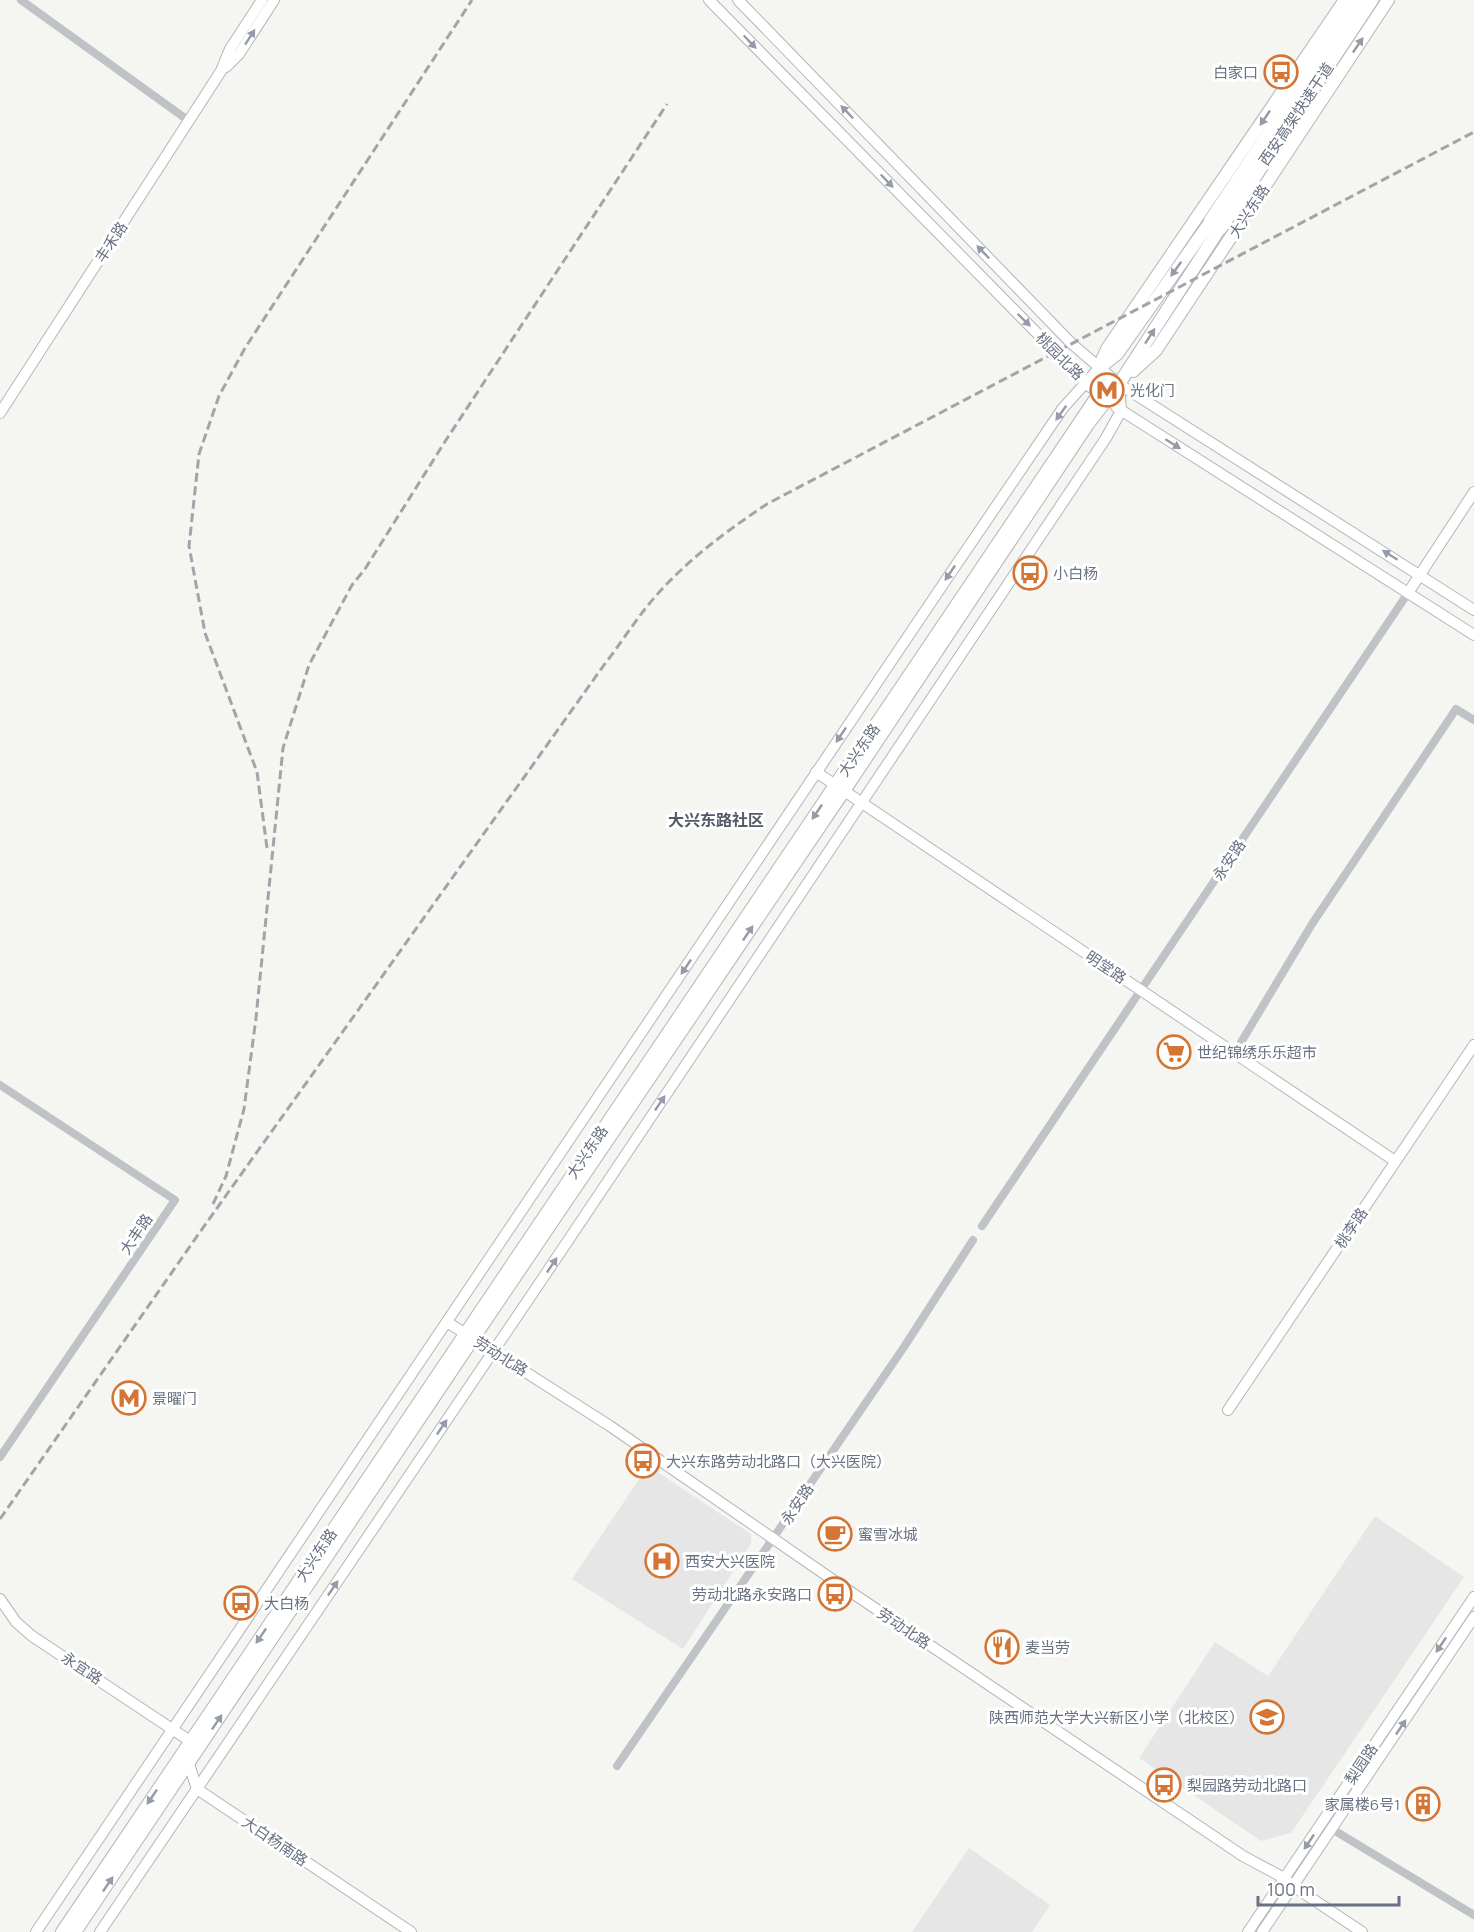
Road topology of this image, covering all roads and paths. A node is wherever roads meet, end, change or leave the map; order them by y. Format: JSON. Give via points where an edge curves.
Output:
{"nodes":[{"id":1,"x":21,"y":0,"type":"edge"},
{"id":2,"x":262,"y":0,"type":"edge"},
{"id":3,"x":274,"y":0,"type":"edge"},
{"id":4,"x":709,"y":0,"type":"edge"},
{"id":5,"x":738,"y":0,"type":"edge"},
{"id":6,"x":1345,"y":0,"type":"edge"},
{"id":7,"x":1359,"y":0,"type":"edge"},
{"id":8,"x":1371,"y":0,"type":"edge"},
{"id":9,"x":1388,"y":0,"type":"edge"},
{"id":10,"x":221,"y":71,"type":"junction"},
{"id":11,"x":189,"y":121,"type":"junction"},
{"id":12,"x":1246,"y":179,"type":"junction"},
{"id":13,"x":1215,"y":225,"type":"junction"},
{"id":14,"x":1099,"y":368,"type":"junction"},
{"id":15,"x":1086,"y":382,"type":"junction"},
{"id":16,"x":1119,"y":384,"type":"junction"},
{"id":17,"x":1101,"y":397,"type":"junction"},
{"id":18,"x":1121,"y":411,"type":"junction"},
{"id":19,"x":0,"y":413,"type":"edge"},
{"id":20,"x":1474,"y":492,"type":"edge"},
{"id":21,"x":1419,"y":574,"type":"junction"},
{"id":22,"x":1408,"y":593,"type":"junction"},
{"id":23,"x":1474,"y":610,"type":"edge"},
{"id":24,"x":1474,"y":635,"type":"edge"},
{"id":25,"x":1474,"y":720,"type":"edge"},
{"id":26,"x":816,"y":772,"type":"junction"},
{"id":27,"x":840,"y":788,"type":"junction"},
{"id":28,"x":861,"y":802,"type":"junction"},
{"id":29,"x":1141,"y":991,"type":"junction"},
{"id":30,"x":1474,"y":1045,"type":"edge"},
{"id":31,"x":1234,"y":1054,"type":"junction"},
{"id":32,"x":0,"y":1084,"type":"edge"},
{"id":33,"x":1395,"y":1161,"type":"junction"},
{"id":34,"x":982,"y":1226,"type":"dead end"},
{"id":35,"x":973,"y":1240,"type":"dead end"},
{"id":36,"x":447,"y":1322,"type":"junction"},
{"id":37,"x":469,"y":1336,"type":"junction"},
{"id":38,"x":494,"y":1352,"type":"junction"},
{"id":39,"x":1228,"y":1410,"type":"dead end"},
{"id":40,"x":0,"y":1456,"type":"edge"},
{"id":41,"x":773,"y":1539,"type":"junction"},
{"id":42,"x":1474,"y":1597,"type":"edge"},
{"id":43,"x":0,"y":1599,"type":"edge"},
{"id":44,"x":1474,"y":1617,"type":"edge"},
{"id":45,"x":173,"y":1728,"type":"junction"},
{"id":46,"x":190,"y":1741,"type":"junction"},
{"id":47,"x":189,"y":1764,"type":"junction"},
{"id":48,"x":617,"y":1766,"type":"dead end"},
{"id":49,"x":197,"y":1789,"type":"junction"},
{"id":50,"x":1332,"y":1829,"type":"junction"},
{"id":51,"x":1284,"y":1878,"type":"junction"},
{"id":52,"x":1293,"y":1886,"type":"junction"},
{"id":53,"x":1474,"y":1915,"type":"edge"},
{"id":54,"x":36,"y":1932,"type":"edge"},
{"id":55,"x":62,"y":1932,"type":"edge"},
{"id":56,"x":75,"y":1932,"type":"edge"},
{"id":57,"x":100,"y":1932,"type":"edge"},
{"id":58,"x":411,"y":1932,"type":"edge"},
{"id":59,"x":1248,"y":1932,"type":"edge"},
{"id":60,"x":1262,"y":1932,"type":"edge"},
{"id":61,"x":1362,"y":1932,"type":"edge"}],
"edges":[{"from":1,"to":11,"type":"street"},
{"from":2,"to":10,"type":"main road","name":"丰禾路","via":[[230,49]]},
{"from":10,"to":3,"type":"main road","name":"丰禾路","one_way":true,"via":[[239,54]]},
{"from":4,"to":15,"type":"main road","name":"桃园北路","one_way":true},
{"from":14,"to":5,"type":"main road","name":"桃园北路","one_way":true},
{"from":6,"to":14,"type":"main road","one_way":true,"via":[[1107,349]]},
{"from":7,"to":12,"type":"highway","name":"西安高架快速干道"},
{"from":8,"to":12,"type":"highway","name":"西安高架快速干道"},
{"from":16,"to":9,"type":"main road","name":"大兴东路","one_way":true,"via":[[1156,350]]},
{"from":10,"to":11,"type":"main road","name":"丰禾路"},
{"from":11,"to":19,"type":"main road","name":"丰禾路"},
{"from":12,"to":13,"type":"highway","name":"西安高架快速干道"},
{"from":13,"to":14,"type":"main road","name":"大兴东路","one_way":true,"via":[[1117,354]]},
{"from":16,"to":13,"type":"main road","name":"大兴东路","one_way":true},
{"from":14,"to":15,"type":"main road"},
{"from":14,"to":16,"type":"main road","name":"桃园北路"},
{"from":14,"to":17,"type":"main road"},
{"from":15,"to":17,"type":"main road","name":"桃园北路"},
{"from":15,"to":26,"type":"main road","one_way":true,"via":[[1063,408]]},
{"from":16,"to":17,"type":"main road","name":"大兴东路"},
{"from":16,"to":18,"type":"main road"},
{"from":21,"to":16,"type":"main road","name":"桃园北路","one_way":true},
{"from":17,"to":18,"type":"main road","name":"桃园北路"},
{"from":17,"to":27,"type":"main road","name":"大兴东路"},
{"from":18,"to":22,"type":"main road","name":"桃园北路","one_way":true},
{"from":18,"to":28,"type":"main road"},
{"from":20,"to":21,"type":"main road","name":"永安路"},
{"from":21,"to":22,"type":"main road","name":"永安路"},
{"from":21,"to":23,"type":"main road","name":"桃园北路"},
{"from":22,"to":24,"type":"main road","name":"桃园北路"},
{"from":22,"to":29,"type":"street","name":"永安路"},
{"from":25,"to":31,"type":"street","via":[[1455,709],[1312,924]]},
{"from":26,"to":27,"type":"main road","name":"明堂路"},
{"from":26,"to":36,"type":"main road","one_way":true},
{"from":27,"to":28,"type":"main road","name":"明堂路"},
{"from":27,"to":37,"type":"main road","name":"大兴东路"},
{"from":28,"to":29,"type":"main road","name":"明堂路"},
{"from":38,"to":28,"type":"main road","one_way":true},
{"from":29,"to":31,"type":"main road","name":"明堂路"},
{"from":29,"to":34,"type":"street","name":"永安路"},
{"from":30,"to":33,"type":"main road","name":"桃李路"},
{"from":31,"to":33,"type":"main road","name":"明堂路"},
{"from":32,"to":40,"type":"street","name":"大丰路","via":[[175,1200]]},
{"from":33,"to":39,"type":"main road","name":"桃李路"},
{"from":35,"to":41,"type":"street","name":"永安路"},
{"from":36,"to":37,"type":"main road","name":"劳动北路"},
{"from":36,"to":45,"type":"main road"},
{"from":37,"to":38,"type":"main road","name":"劳动北路"},
{"from":37,"to":46,"type":"main road","name":"大兴东路","one_way":true},
{"from":47,"to":37,"type":"main road","name":"大兴东路","one_way":true},
{"from":38,"to":41,"type":"main road","name":"劳动北路","via":[[610,1426]]},
{"from":49,"to":38,"type":"main road","one_way":true},
{"from":41,"to":48,"type":"street","name":"永安路"},
{"from":41,"to":51,"type":"main road","name":"劳动北路","via":[[1233,1850]]},
{"from":42,"to":51,"type":"main road","name":"梨园路","one_way":true},
{"from":43,"to":45,"type":"main road","name":"永宜路","via":[[32,1636]]},
{"from":50,"to":44,"type":"main road","name":"梨园路","one_way":true},
{"from":45,"to":46,"type":"main road"},
{"from":45,"to":54,"type":"main road"},
{"from":46,"to":47,"type":"main road"},
{"from":46,"to":55,"type":"main road","name":"大兴东路","one_way":true},
{"from":47,"to":49,"type":"main road"},
{"from":56,"to":47,"type":"main road","name":"大兴东路","one_way":true},
{"from":49,"to":57,"type":"main road"},
{"from":49,"to":58,"type":"main road","name":"大白杨南路"},
{"from":50,"to":52,"type":"main road","name":"梨园路"},
{"from":50,"to":53,"type":"street"},
{"from":51,"to":52,"type":"main road","name":"劳动北路"},
{"from":51,"to":59,"type":"main road","name":"梨园路"},
{"from":52,"to":60,"type":"main road","name":"梨园路"},
{"from":52,"to":61,"type":"main road","name":"劳动北路"}]}
